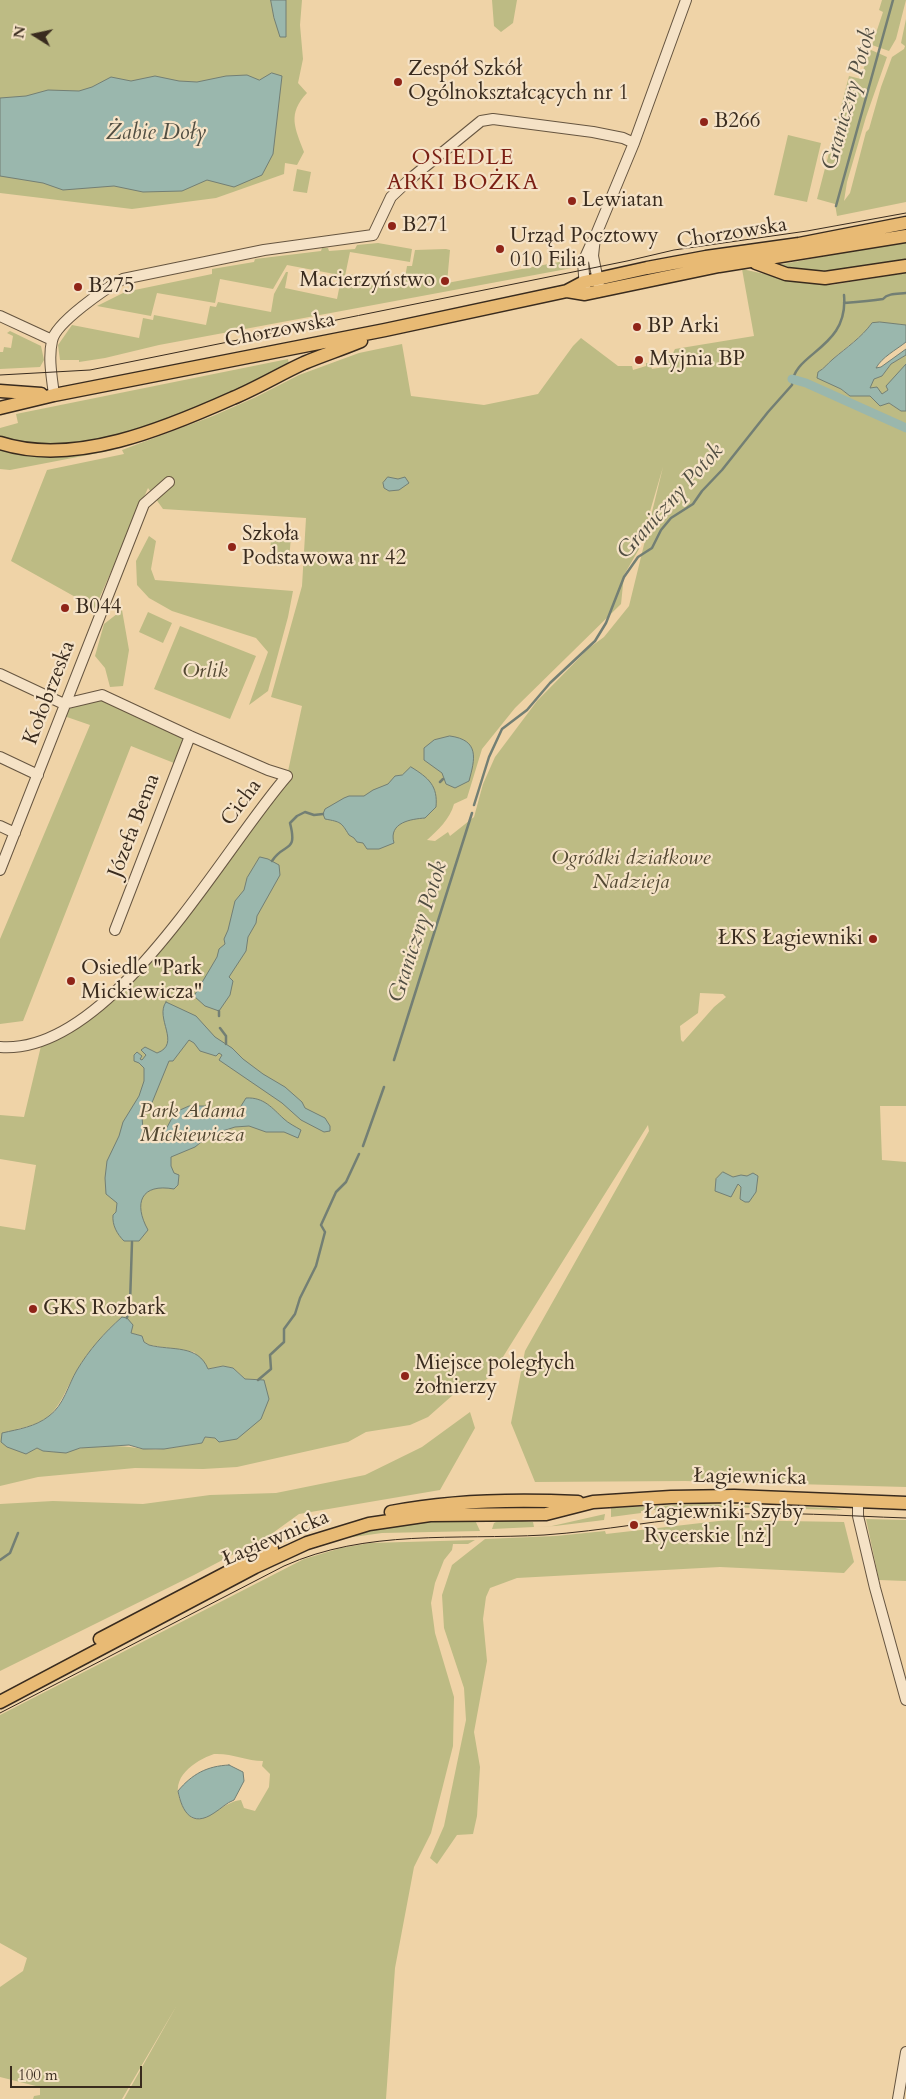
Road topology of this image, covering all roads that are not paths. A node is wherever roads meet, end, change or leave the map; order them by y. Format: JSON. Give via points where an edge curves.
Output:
{"nodes":[{"id":1,"x":686,"y":0,"type":"edge"},
{"id":2,"x":634,"y":143,"type":"junction"},
{"id":3,"x":906,"y":223,"type":"edge"},
{"id":4,"x":906,"y":236,"type":"edge"},
{"id":5,"x":595,"y":237,"type":"junction"},
{"id":6,"x":751,"y":262,"type":"junction"},
{"id":7,"x":906,"y":266,"type":"edge"},
{"id":8,"x":598,"y":285,"type":"junction"},
{"id":9,"x":585,"y":288,"type":"junction"},
{"id":10,"x":0,"y":316,"type":"edge"},
{"id":11,"x":385,"y":330,"type":"junction"},
{"id":12,"x":52,"y":340,"type":"junction"},
{"id":13,"x":0,"y":391,"type":"edge"},
{"id":14,"x":54,"y":395,"type":"junction"},
{"id":15,"x":0,"y":408,"type":"edge"},
{"id":16,"x":0,"y":443,"type":"edge"},
{"id":17,"x":169,"y":482,"type":"dead end"},
{"id":18,"x":0,"y":674,"type":"edge"},
{"id":19,"x":64,"y":704,"type":"junction"},
{"id":20,"x":190,"y":736,"type":"junction"},
{"id":21,"x":0,"y":757,"type":"edge"},
{"id":22,"x":38,"y":775,"type":"junction"},
{"id":23,"x":0,"y":826,"type":"edge"},
{"id":24,"x":15,"y":834,"type":"junction"},
{"id":25,"x":0,"y":870,"type":"edge"},
{"id":26,"x":115,"y":930,"type":"dead end"},
{"id":27,"x":0,"y":1047,"type":"edge"},
{"id":28,"x":593,"y":1502,"type":"junction"},
{"id":29,"x":858,"y":1502,"type":"junction"},
{"id":30,"x":906,"y":1503,"type":"edge"},
{"id":31,"x":0,"y":1692,"type":"edge"},
{"id":32,"x":906,"y":1700,"type":"edge"},
{"id":33,"x":0,"y":1702,"type":"edge"},
{"id":34,"x":906,"y":2052,"type":"edge"},
{"id":35,"x":898,"y":2099,"type":"edge"}],
"edges":[{"from":1,"to":2,"type":"street"},
{"from":2,"to":5,"type":"street"},
{"from":2,"to":12,"type":"street","via":[[593,132],[493,119],[481,121],[391,197],[373,235],[264,250],[123,279],[83,306]]},
{"from":3,"to":8,"type":"main road","name":"Chorzowska","via":[[799,244],[706,257]]},
{"from":4,"to":6,"type":"main road","name":"Chorzowska"},
{"from":5,"to":8,"type":"street","via":[[593,256]]},
{"from":5,"to":9,"type":"street","via":[[583,262]]},
{"from":6,"to":7,"type":"main road","via":[[786,274],[825,278]]},
{"from":6,"to":8,"type":"main road","name":"Chorzowska"},
{"from":8,"to":9,"type":"main road","name":"Chorzowska"},
{"from":9,"to":11,"type":"main road","name":"Chorzowska"},
{"from":10,"to":12,"type":"street"},
{"from":11,"to":14,"type":"main road","name":"Chorzowska"},
{"from":11,"to":16,"type":"main road","via":[[160,428],[81,448],[42,451]]},
{"from":12,"to":14,"type":"street"},
{"from":13,"to":14,"type":"main road"},
{"from":14,"to":15,"type":"main road","name":"Chorzowska"},
{"from":17,"to":19,"type":"street","name":"Kołobrzeska","via":[[144,504]]},
{"from":18,"to":19,"type":"street"},
{"from":19,"to":20,"type":"street","name":"Cicha","via":[[102,695]]},
{"from":19,"to":22,"type":"street","name":"Kołobrzeska"},
{"from":20,"to":26,"type":"street","name":"Józefa Bema"},
{"from":20,"to":27,"type":"street","name":"Cicha","via":[[287,776],[140,968],[56,1036],[15,1048]]},
{"from":21,"to":22,"type":"street"},
{"from":22,"to":24,"type":"street","name":"Kołobrzeska"},
{"from":23,"to":24,"type":"street"},
{"from":24,"to":25,"type":"street","name":"Kołobrzeska"},
{"from":28,"to":29,"type":"main road","name":"Łagiewnicka","via":[[708,1496]]},
{"from":28,"to":31,"type":"main road","name":"Łagiewnicka","via":[[527,1501],[429,1506],[368,1516],[305,1535],[251,1558]]},
{"from":28,"to":33,"type":"main road","name":"Łagiewnicka","via":[[541,1515],[403,1518],[328,1536],[255,1567]]},
{"from":29,"to":30,"type":"main road","name":"Łagiewnicka"},
{"from":29,"to":32,"type":"street","via":[[863,1538]]},
{"from":34,"to":35,"type":"street"}]}
